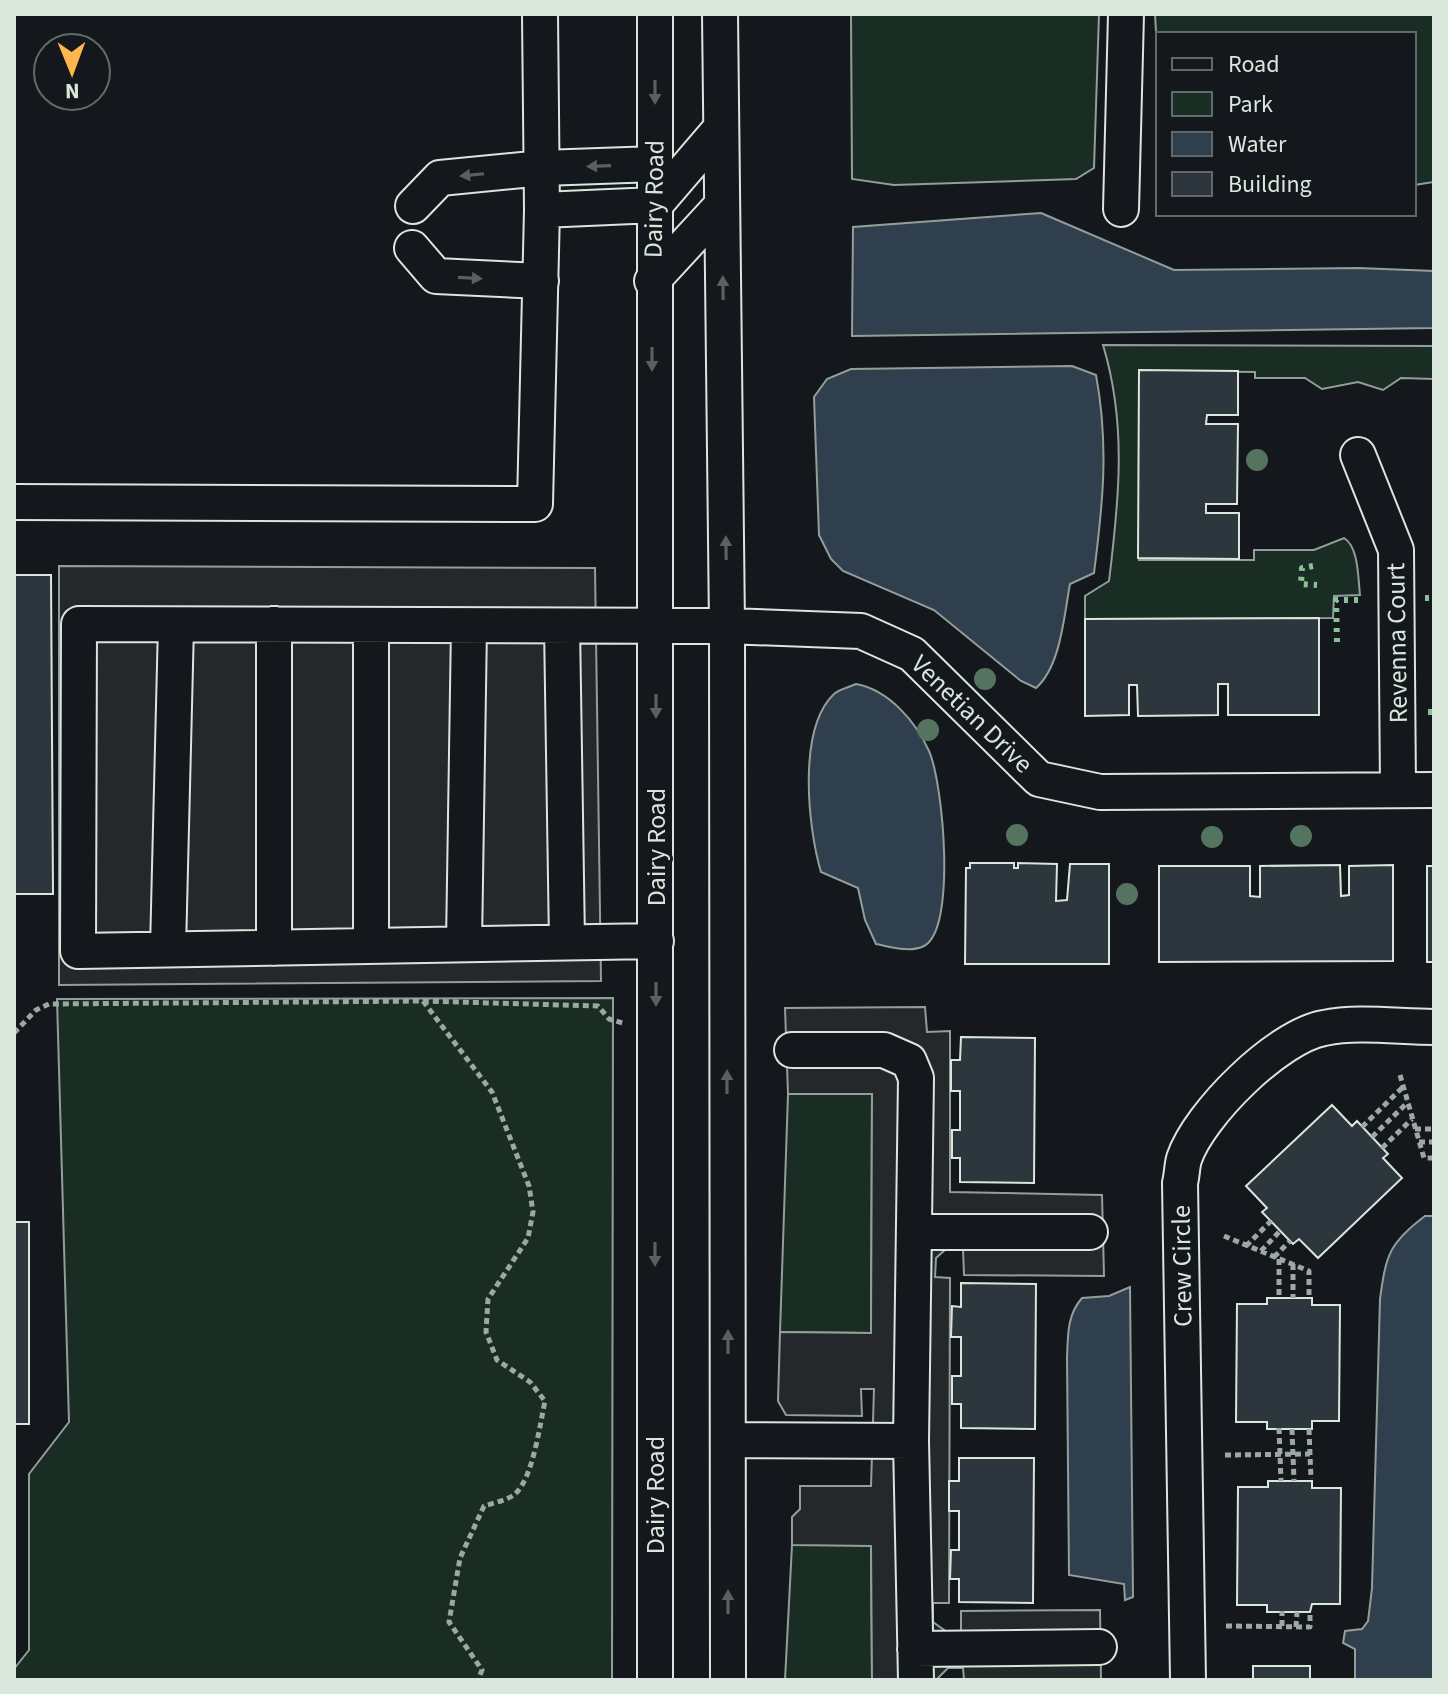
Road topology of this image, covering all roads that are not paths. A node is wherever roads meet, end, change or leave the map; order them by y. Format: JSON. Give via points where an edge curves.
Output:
{"nodes":[{"id":1,"x":540,"y":14,"type":"edge"},
{"id":2,"x":655,"y":14,"type":"edge"},
{"id":3,"x":720,"y":14,"type":"edge"},
{"id":4,"x":1126,"y":14,"type":"edge"},
{"id":5,"x":721,"y":128,"type":"junction"},
{"id":6,"x":656,"y":164,"type":"junction"},
{"id":7,"x":542,"y":168,"type":"junction"},
{"id":8,"x":655,"y":205,"type":"junction"},
{"id":9,"x":722,"y":205,"type":"junction"},
{"id":10,"x":413,"y":206,"type":"dead end"},
{"id":11,"x":1121,"y":209,"type":"dead end"},
{"id":12,"x":542,"y":210,"type":"junction"},
{"id":13,"x":412,"y":248,"type":"dead end"},
{"id":14,"x":541,"y":281,"type":"junction"},
{"id":15,"x":652,"y":281,"type":"junction"},
{"id":16,"x":1358,"y":455,"type":"dead end"},
{"id":17,"x":14,"y":502,"type":"edge"},
{"id":18,"x":274,"y":624,"type":"junction"},
{"id":19,"x":176,"y":625,"type":"junction"},
{"id":20,"x":371,"y":626,"type":"junction"},
{"id":21,"x":469,"y":626,"type":"junction"},
{"id":22,"x":562,"y":626,"type":"junction"},
{"id":23,"x":727,"y":626,"type":"junction"},
{"id":24,"x":655,"y":628,"type":"junction"},
{"id":25,"x":1398,"y":790,"type":"junction"},
{"id":26,"x":1434,"y":790,"type":"edge"},
{"id":27,"x":656,"y":941,"type":"junction"},
{"id":28,"x":567,"y":942,"type":"junction"},
{"id":29,"x":464,"y":944,"type":"junction"},
{"id":30,"x":371,"y":946,"type":"junction"},
{"id":31,"x":274,"y":948,"type":"junction"},
{"id":32,"x":168,"y":949,"type":"junction"},
{"id":33,"x":1434,"y":1027,"type":"edge"},
{"id":34,"x":792,"y":1050,"type":"dead end"},
{"id":35,"x":914,"y":1232,"type":"junction"},
{"id":36,"x":1090,"y":1232,"type":"dead end"},
{"id":37,"x":728,"y":1440,"type":"junction"},
{"id":38,"x":911,"y":1441,"type":"junction"},
{"id":39,"x":1099,"y":1647,"type":"dead end"},
{"id":40,"x":915,"y":1664,"type":"edge"},
{"id":41,"x":655,"y":1680,"type":"edge"},
{"id":42,"x":728,"y":1680,"type":"edge"},
{"id":43,"x":1188,"y":1680,"type":"edge"}],
"edges":[{"from":1,"to":7,"type":"street"},
{"from":2,"to":6,"type":"street","name":"Dairy Road","one_way":true},
{"from":3,"to":5,"type":"street"},
{"from":4,"to":11,"type":"street"},
{"from":5,"to":8,"type":"street"},
{"from":5,"to":9,"type":"street"},
{"from":6,"to":7,"type":"street","one_way":true},
{"from":6,"to":8,"type":"street","name":"Dairy Road"},
{"from":7,"to":10,"type":"street","one_way":true,"via":[[440,178]]},
{"from":7,"to":12,"type":"street"},
{"from":8,"to":12,"type":"street"},
{"from":8,"to":15,"type":"street","name":"Dairy Road"},
{"from":9,"to":15,"type":"street"},
{"from":23,"to":9,"type":"street","one_way":true},
{"from":12,"to":14,"type":"street"},
{"from":13,"to":14,"type":"street","one_way":true,"via":[[436,276]]},
{"from":14,"to":17,"type":"street","via":[[535,504]]},
{"from":15,"to":24,"type":"street","name":"Dairy Road","one_way":true},
{"from":16,"to":25,"type":"street","name":"Revenna Court","via":[[1396,550]]},
{"from":18,"to":19,"type":"street","name":"Venetian Drive"},
{"from":18,"to":20,"type":"street","name":"Venetian Drive"},
{"from":18,"to":31,"type":"street"},
{"from":19,"to":32,"type":"street"},
{"from":19,"to":32,"type":"street","name":"Venetian Drive","via":[[79,624],[78,951]]},
{"from":20,"to":21,"type":"street","name":"Venetian Drive"},
{"from":20,"to":30,"type":"street"},
{"from":21,"to":22,"type":"street","name":"Venetian Drive"},
{"from":21,"to":29,"type":"street"},
{"from":22,"to":24,"type":"street","name":"Venetian Drive"},
{"from":22,"to":28,"type":"street"},
{"from":23,"to":24,"type":"street","name":"Venetian Drive"},
{"from":23,"to":25,"type":"street","name":"Venetian Drive","via":[[861,631],[912,654],[1039,779],[1100,792]]},
{"from":37,"to":23,"type":"street","one_way":true},
{"from":24,"to":27,"type":"street","name":"Dairy Road","one_way":true},
{"from":25,"to":26,"type":"street","name":"Venetian Drive"},
{"from":27,"to":28,"type":"street"},
{"from":27,"to":41,"type":"street","name":"Dairy Road","one_way":true},
{"from":28,"to":29,"type":"street"},
{"from":29,"to":30,"type":"street"},
{"from":30,"to":31,"type":"street"},
{"from":31,"to":32,"type":"street"},
{"from":33,"to":43,"type":"street","name":"Crew Circle","via":[[1327,1027],[1304,1033],[1247,1076],[1204,1123],[1185,1158],[1180,1183]]},
{"from":34,"to":35,"type":"street","via":[[884,1050],[909,1061],[916,1078]]},
{"from":35,"to":36,"type":"street"},
{"from":35,"to":38,"type":"street"},
{"from":37,"to":38,"type":"street"},
{"from":42,"to":37,"type":"street","one_way":true},
{"from":38,"to":40,"type":"street"},
{"from":39,"to":40,"type":"street"}]}
